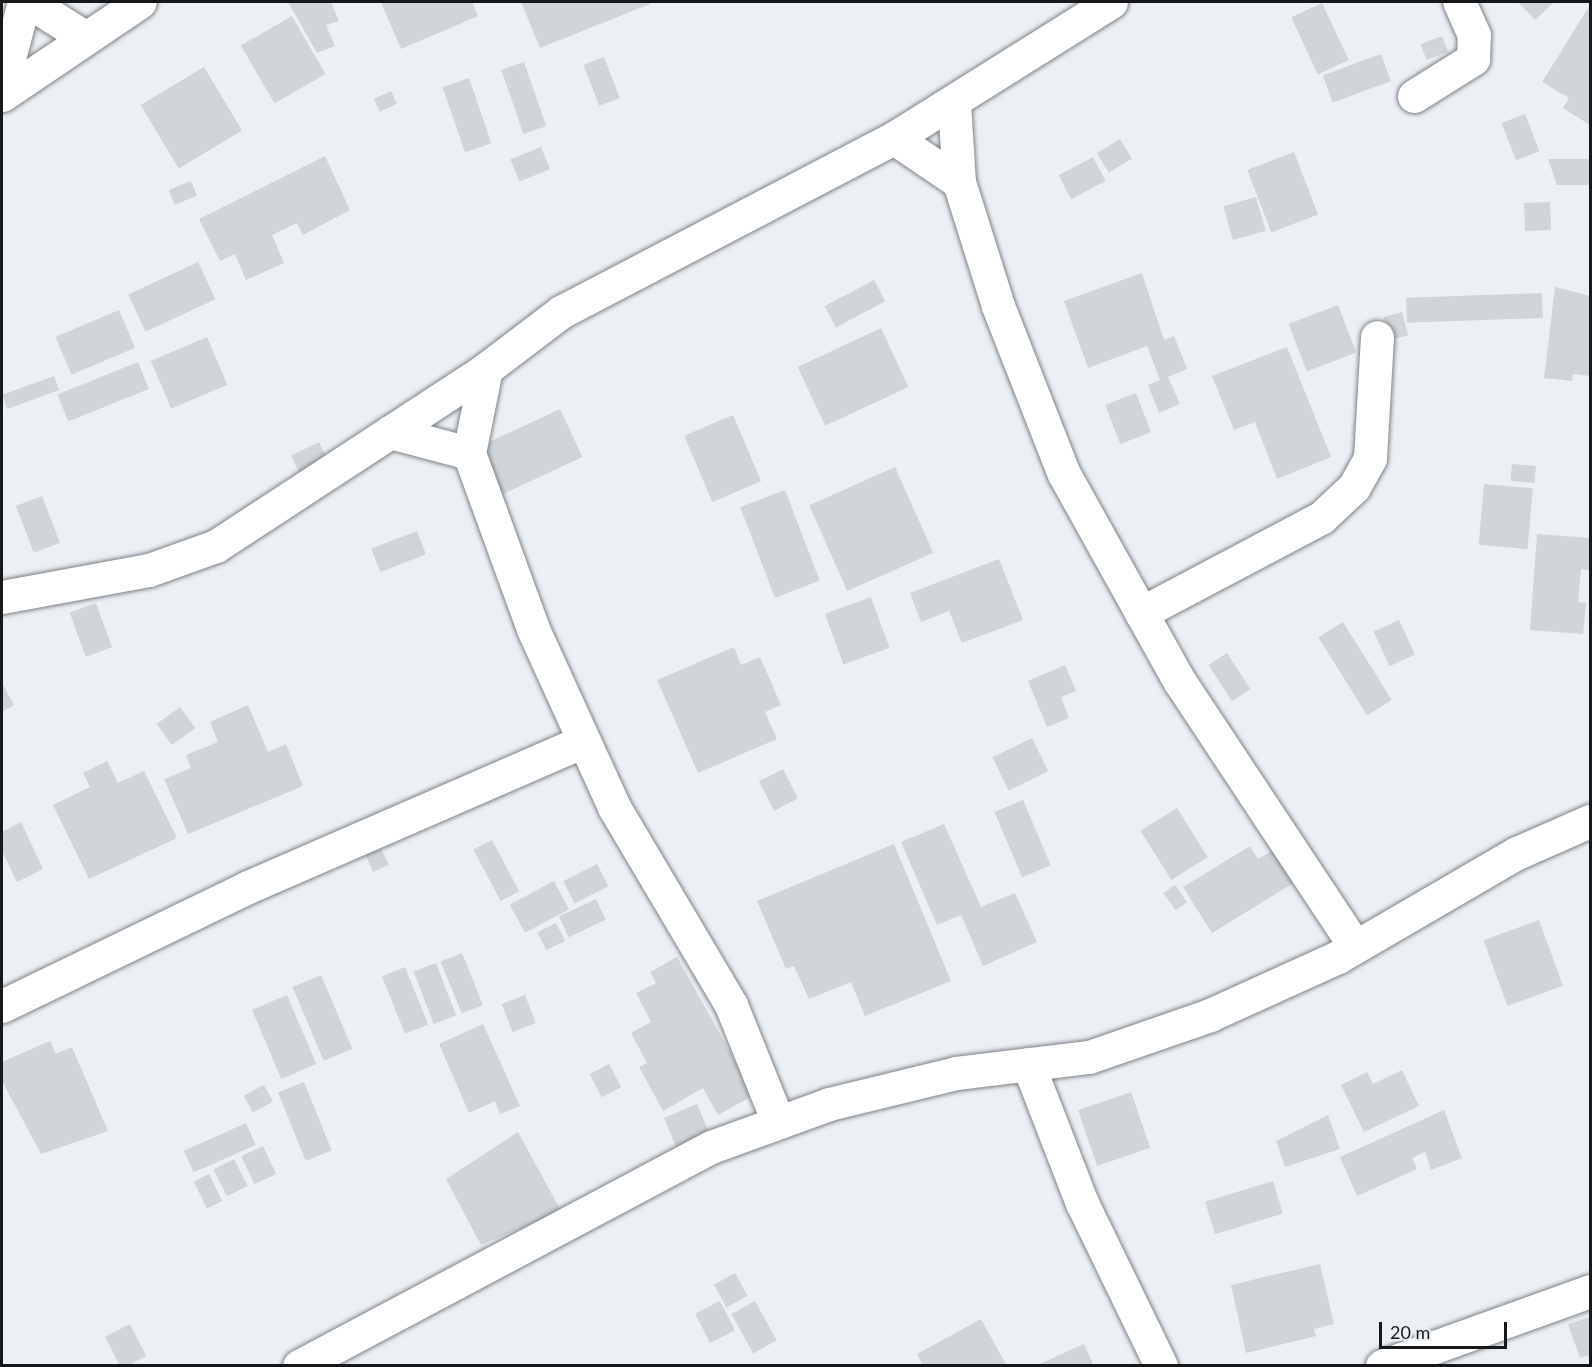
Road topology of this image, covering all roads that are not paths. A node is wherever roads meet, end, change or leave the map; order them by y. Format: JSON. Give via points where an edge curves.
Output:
{"nodes":[{"id":1,"x":24,"y":2,"type":"edge"},
{"id":2,"x":29,"y":2,"type":"edge"},
{"id":3,"x":140,"y":2,"type":"edge"},
{"id":4,"x":1111,"y":2,"type":"edge"},
{"id":5,"x":1459,"y":2,"type":"edge"},
{"id":6,"x":86,"y":38,"type":"junction"},
{"id":7,"x":2,"y":86,"type":"edge"},
{"id":8,"x":2,"y":95,"type":"edge"},
{"id":9,"x":1414,"y":96,"type":"dead end"},
{"id":10,"x":954,"y":103,"type":"junction"},
{"id":11,"x":894,"y":138,"type":"junction"},
{"id":12,"x":959,"y":182,"type":"junction"},
{"id":13,"x":1377,"y":337,"type":"dead end"},
{"id":14,"x":486,"y":369,"type":"junction"},
{"id":15,"x":390,"y":432,"type":"junction"},
{"id":16,"x":469,"y":453,"type":"junction"},
{"id":17,"x":2,"y":597,"type":"edge"},
{"id":18,"x":1141,"y":613,"type":"junction"},
{"id":19,"x":581,"y":742,"type":"junction"},
{"id":20,"x":1590,"y":821,"type":"edge"},
{"id":21,"x":1354,"y":946,"type":"junction"},
{"id":22,"x":2,"y":1006,"type":"edge"},
{"id":23,"x":1028,"y":1065,"type":"junction"},
{"id":24,"x":778,"y":1122,"type":"junction"},
{"id":25,"x":1590,"y":1291,"type":"edge"},
{"id":26,"x":299,"y":1365,"type":"edge"},
{"id":27,"x":1161,"y":1365,"type":"edge"},
{"id":28,"x":1382,"y":1365,"type":"edge"}],
"edges":[{"from":1,"to":7,"type":"street"},
{"from":2,"to":6,"type":"street"},
{"from":3,"to":6,"type":"street"},
{"from":4,"to":10,"type":"street"},
{"from":5,"to":9,"type":"street","via":[[1474,35],[1473,59]]},
{"from":6,"to":8,"type":"street"},
{"from":10,"to":11,"type":"street"},
{"from":10,"to":12,"type":"street"},
{"from":11,"to":12,"type":"street"},
{"from":11,"to":14,"type":"street","via":[[561,312]]},
{"from":12,"to":18,"type":"street","via":[[998,306],[1064,474]]},
{"from":13,"to":18,"type":"street","via":[[1370,458],[1354,487],[1322,517]]},
{"from":14,"to":15,"type":"street"},
{"from":14,"to":16,"type":"street"},
{"from":15,"to":16,"type":"street"},
{"from":15,"to":17,"type":"street","via":[[216,546],[149,570]]},
{"from":16,"to":19,"type":"street"},
{"from":18,"to":21,"type":"street","via":[[1180,682]]},
{"from":19,"to":22,"type":"street","via":[[248,888]]},
{"from":19,"to":24,"type":"street","via":[[731,1005]]},
{"from":20,"to":21,"type":"street","via":[[1517,853]]},
{"from":21,"to":23,"type":"street","via":[[1210,1015],[1089,1057]]},
{"from":23,"to":24,"type":"street","via":[[956,1073]]},
{"from":23,"to":27,"type":"street","via":[[1082,1203]]},
{"from":24,"to":26,"type":"street","via":[[711,1147]]},
{"from":25,"to":28,"type":"street"}]}
